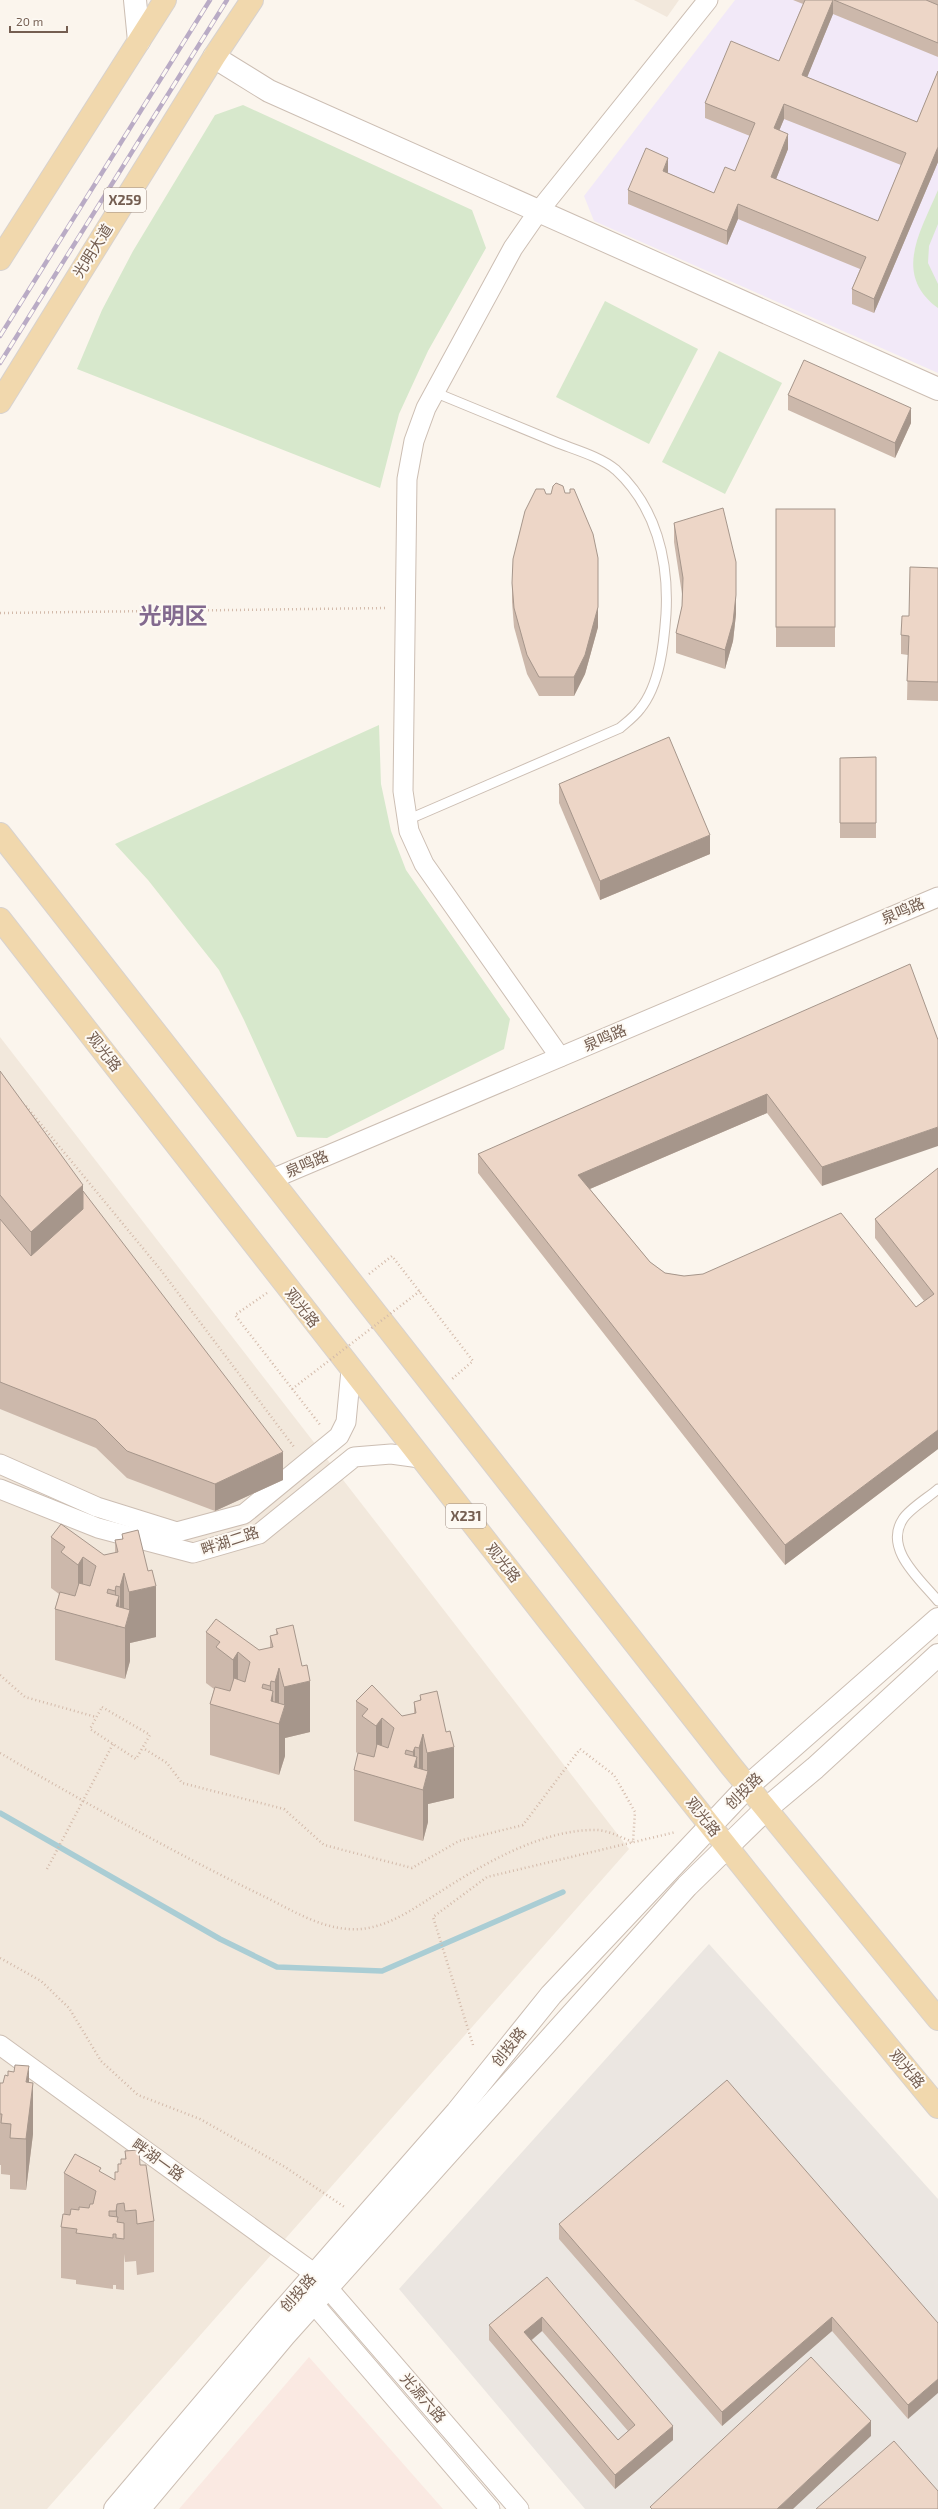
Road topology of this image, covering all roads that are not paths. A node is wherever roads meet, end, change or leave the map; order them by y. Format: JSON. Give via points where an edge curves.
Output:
{"nodes":[{"id":1,"x":135,"y":0,"type":"edge"},
{"id":2,"x":165,"y":0,"type":"edge"},
{"id":3,"x":252,"y":0,"type":"edge"},
{"id":4,"x":708,"y":0,"type":"edge"},
{"id":5,"x":139,"y":41,"type":"junction"},
{"id":6,"x":214,"y":57,"type":"junction"},
{"id":7,"x":538,"y":212,"type":"junction"},
{"id":8,"x":0,"y":259,"type":"edge"},
{"id":9,"x":938,"y":389,"type":"edge"},
{"id":10,"x":434,"y":392,"type":"junction"},
{"id":11,"x":0,"y":402,"type":"edge"},
{"id":12,"x":407,"y":820,"type":"junction"},
{"id":13,"x":0,"y":834,"type":"edge"},
{"id":14,"x":938,"y":896,"type":"edge"},
{"id":15,"x":0,"y":919,"type":"edge"},
{"id":16,"x":560,"y":1057,"type":"junction"},
{"id":17,"x":272,"y":1179,"type":"junction"},
{"id":18,"x":351,"y":1370,"type":"junction"},
{"id":19,"x":420,"y":1458,"type":"junction"},
{"id":20,"x":0,"y":1464,"type":"edge"},
{"id":21,"x":0,"y":1489,"type":"edge"},
{"id":22,"x":938,"y":1489,"type":"edge"},
{"id":23,"x":938,"y":1601,"type":"edge"},
{"id":24,"x":938,"y":1619,"type":"edge"},
{"id":25,"x":938,"y":1655,"type":"edge"},
{"id":26,"x":748,"y":1786,"type":"junction"},
{"id":27,"x":766,"y":1808,"type":"junction"},
{"id":28,"x":709,"y":1825,"type":"junction"},
{"id":29,"x":726,"y":1846,"type":"junction"},
{"id":30,"x":938,"y":2019,"type":"edge"},
{"id":31,"x":0,"y":2045,"type":"edge"},
{"id":32,"x":938,"y":2107,"type":"edge"},
{"id":33,"x":318,"y":2288,"type":"junction"},
{"id":34,"x":115,"y":2509,"type":"edge"},
{"id":35,"x":139,"y":2509,"type":"edge"},
{"id":36,"x":490,"y":2509,"type":"edge"},
{"id":37,"x":519,"y":2509,"type":"edge"}],
"edges":[{"from":1,"to":5,"type":"street"},
{"from":2,"to":5,"type":"main road"},
{"from":3,"to":6,"type":"main road","name":"光明大道","number":"X259"},
{"from":4,"to":7,"type":"street"},
{"from":5,"to":8,"type":"main road"},
{"from":6,"to":7,"type":"street","via":[[269,91]]},
{"from":6,"to":11,"type":"main road","name":"光明大道","number":"X259"},
{"from":7,"to":9,"type":"street"},
{"from":7,"to":10,"type":"street","via":[[513,248]]},
{"from":10,"to":12,"type":"street","via":[[414,441],[407,479],[403,791]]},
{"from":10,"to":12,"type":"lane","via":[[588,455],[615,469],[641,499],[656,530],[664,564],[667,596],[665,630],[658,668],[650,692],[640,709],[620,728]]},
{"from":12,"to":16,"type":"street","via":[[424,864]]},
{"from":13,"to":17,"type":"main road"},
{"from":14,"to":16,"type":"street","name":"泉鸣路"},
{"from":15,"to":18,"type":"main road","name":"观光路","number":"X231"},
{"from":16,"to":17,"type":"street","name":"泉鸣路"},
{"from":17,"to":26,"type":"main road"},
{"from":18,"to":19,"type":"main road","name":"观光路","number":"X231"},
{"from":18,"to":20,"type":"street","name":"畔湖二路","via":[[346,1422],[339,1436],[244,1514],[177,1532],[97,1507]]},
{"from":19,"to":21,"type":"street","name":"畔湖二路","via":[[391,1454],[354,1457],[259,1534],[193,1552],[98,1528]]},
{"from":19,"to":28,"type":"main road","name":"观光路","number":"X231"},
{"from":22,"to":23,"type":"lane","via":[[903,1519],[897,1538],[902,1557]]},
{"from":24,"to":26,"type":"street","name":"创投路"},
{"from":25,"to":27,"type":"street","name":"创投路","via":[[815,1768]]},
{"from":26,"to":27,"type":"main road"},
{"from":26,"to":28,"type":"street","name":"创投路"},
{"from":27,"to":29,"type":"street","name":"创投路"},
{"from":27,"to":30,"type":"main road"},
{"from":28,"to":29,"type":"main road","name":"观光路","number":"X231"},
{"from":28,"to":33,"type":"street","name":"创投路","via":[[551,1995],[457,2112],[363,2220]]},
{"from":29,"to":32,"type":"main road","name":"观光路","number":"X231"},
{"from":29,"to":33,"type":"street","name":"创投路"},
{"from":31,"to":33,"type":"street","name":"畔湖一路"},
{"from":33,"to":34,"type":"street","name":"创投路"},
{"from":33,"to":35,"type":"street","name":"创投路"},
{"from":33,"to":36,"type":"street","name":"光源六路"},
{"from":33,"to":37,"type":"street","name":"光源六路"}]}
